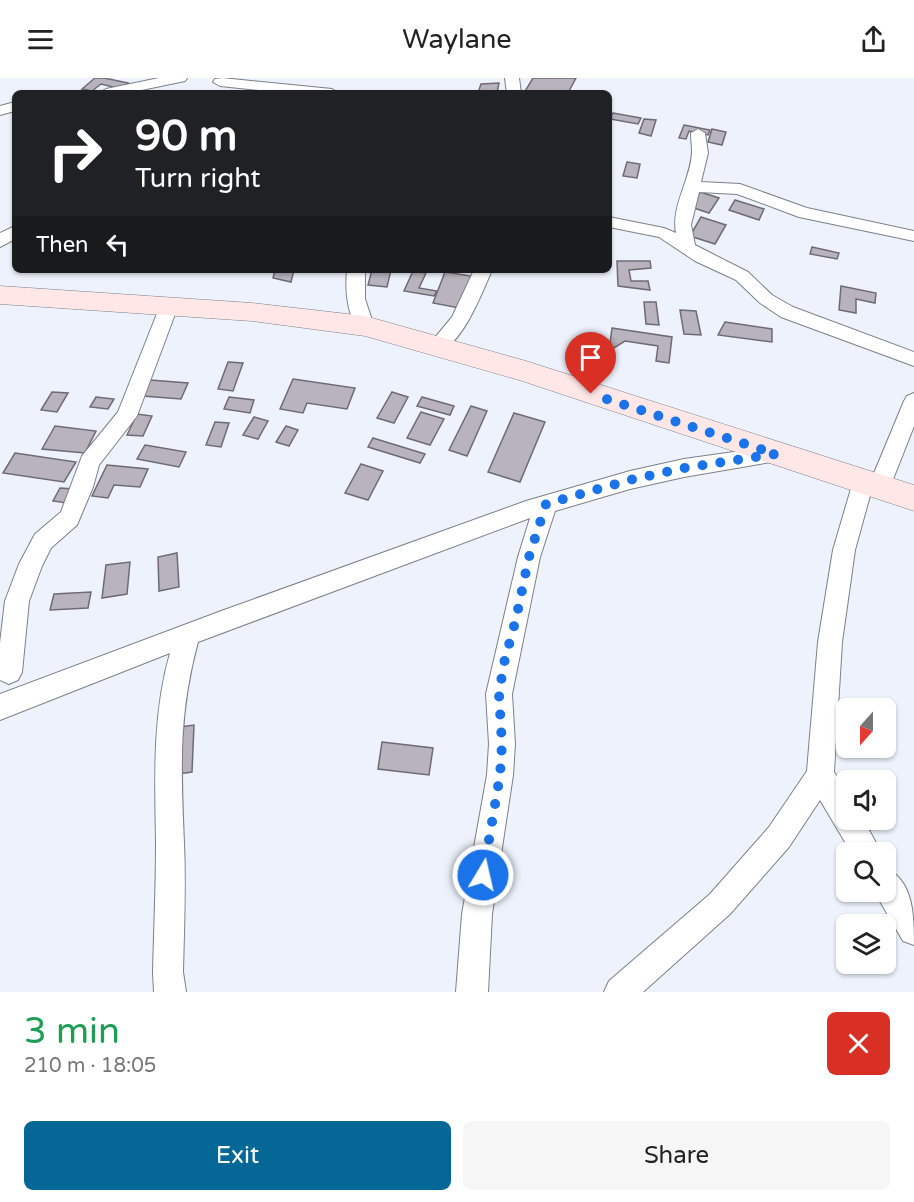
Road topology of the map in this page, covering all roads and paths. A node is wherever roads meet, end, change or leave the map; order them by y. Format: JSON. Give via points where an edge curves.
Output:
{"nodes":[{"id":1,"x":180,"y":78,"type":"edge"},
{"id":2,"x":222,"y":80,"type":"edge"},
{"id":3,"x":121,"y":90,"type":"edge"},
{"id":4,"x":210,"y":90,"type":"edge"},
{"id":5,"x":306,"y":90,"type":"edge"},
{"id":6,"x":698,"y":133,"type":"dead end"},
{"id":7,"x":690,"y":188,"type":"junction"},
{"id":8,"x":612,"y":223,"type":"edge"},
{"id":9,"x":914,"y":236,"type":"edge"},
{"id":10,"x":687,"y":248,"type":"junction"},
{"id":11,"x":356,"y":273,"type":"edge"},
{"id":12,"x":482,"y":273,"type":"edge"},
{"id":13,"x":0,"y":295,"type":"edge"},
{"id":14,"x":169,"y":306,"type":"junction"},
{"id":15,"x":365,"y":326,"type":"junction"},
{"id":16,"x":437,"y":346,"type":"junction"},
{"id":17,"x":914,"y":359,"type":"edge"},
{"id":18,"x":914,"y":401,"type":"edge"},
{"id":19,"x":776,"y":454,"type":"junction"},
{"id":20,"x":871,"y":484,"type":"junction"},
{"id":21,"x":914,"y":498,"type":"edge"},
{"id":22,"x":546,"y":504,"type":"junction"},
{"id":23,"x":188,"y":635,"type":"junction"},
{"id":24,"x":4,"y":664,"type":"edge"},
{"id":25,"x":4,"y":706,"type":"edge"},
{"id":26,"x":820,"y":775,"type":"junction"},
{"id":27,"x":836,"y":801,"type":"edge"},
{"id":28,"x":896,"y":900,"type":"edge"},
{"id":29,"x":914,"y":930,"type":"edge"},
{"id":30,"x":170,"y":992,"type":"edge"},
{"id":31,"x":472,"y":992,"type":"edge"},
{"id":32,"x":620,"y":992,"type":"edge"}],
"edges":[{"from":1,"to":3,"type":"street"},
{"from":2,"to":4,"type":"street"},
{"from":2,"to":5,"type":"street"},
{"from":6,"to":7,"type":"street","via":[[700,153]]},
{"from":7,"to":9,"type":"street","via":[[740,189],[805,213]]},
{"from":7,"to":10,"type":"street","via":[[682,225]]},
{"from":8,"to":10,"type":"street","via":[[664,233]]},
{"from":10,"to":17,"type":"street","via":[[742,276],[765,299],[787,312]]},
{"from":11,"to":15,"type":"street","via":[[354,288]]},
{"from":12,"to":16,"type":"street","via":[[460,321]]},
{"from":13,"to":14,"type":"street"},
{"from":14,"to":15,"type":"street"},
{"from":14,"to":24,"type":"street","via":[[128,416],[89,462],[69,518],[43,541],[31,564],[17,601]]},
{"from":15,"to":16,"type":"street"},
{"from":16,"to":19,"type":"street"},
{"from":18,"to":20,"type":"street"},
{"from":19,"to":20,"type":"street"},
{"from":19,"to":22,"type":"street","via":[[684,468]]},
{"from":20,"to":21,"type":"street"},
{"from":20,"to":26,"type":"street","via":[[844,550],[830,642]]},
{"from":22,"to":23,"type":"street"},
{"from":22,"to":31,"type":"street","via":[[529,557],[499,694],[500,775],[477,914]]},
{"from":23,"to":25,"type":"street"},
{"from":23,"to":30,"type":"street","via":[[170,714]]},
{"from":24,"to":25,"type":"street"},
{"from":26,"to":27,"type":"street"},
{"from":26,"to":32,"type":"street","via":[[778,837],[720,904]]},
{"from":28,"to":29,"type":"street"}]}
